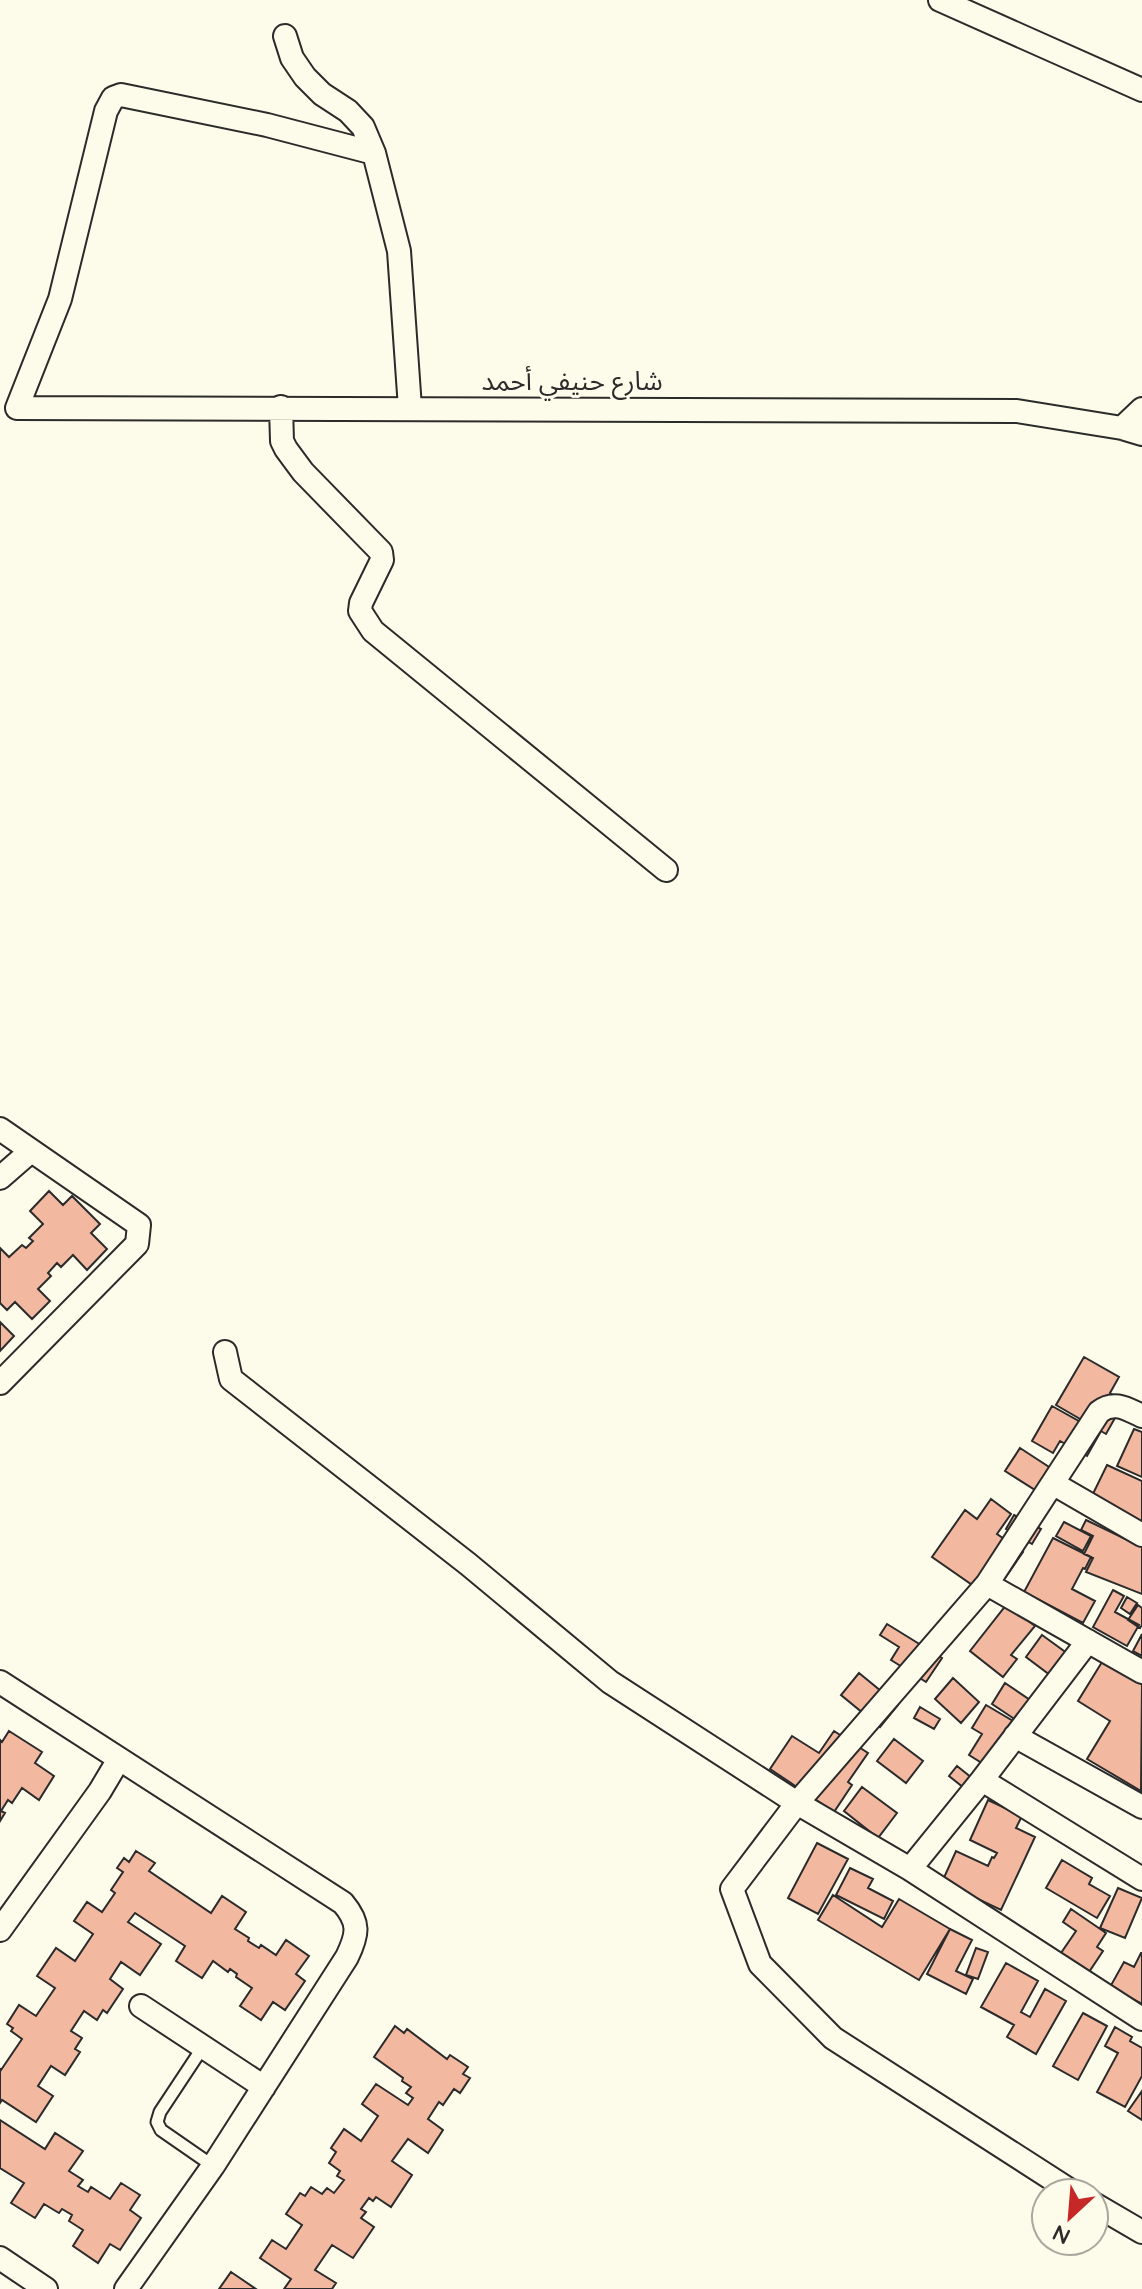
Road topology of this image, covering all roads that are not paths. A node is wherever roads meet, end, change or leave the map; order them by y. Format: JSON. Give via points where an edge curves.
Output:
{"nodes":[{"id":1,"x":940,"y":0,"type":"edge"},
{"id":2,"x":285,"y":36,"type":"dead end"},
{"id":3,"x":1142,"y":90,"type":"edge"},
{"id":4,"x":374,"y":153,"type":"junction"},
{"id":5,"x":281,"y":407,"type":"junction"},
{"id":6,"x":410,"y":408,"type":"junction"},
{"id":7,"x":1142,"y":409,"type":"edge"},
{"id":8,"x":1132,"y":431,"type":"edge"},
{"id":9,"x":666,"y":870,"type":"dead end"},
{"id":10,"x":0,"y":1129,"type":"edge"},
{"id":11,"x":31,"y":1151,"type":"junction"},
{"id":12,"x":0,"y":1178,"type":"edge"},
{"id":13,"x":225,"y":1352,"type":"dead end"},
{"id":14,"x":0,"y":1383,"type":"edge"},
{"id":15,"x":1142,"y":1416,"type":"edge"},
{"id":16,"x":1054,"y":1484,"type":"junction"},
{"id":17,"x":1142,"y":1535,"type":"edge"},
{"id":18,"x":987,"y":1584,"type":"junction"},
{"id":19,"x":1088,"y":1641,"type":"junction"},
{"id":20,"x":1142,"y":1672,"type":"edge"},
{"id":21,"x":0,"y":1682,"type":"edge"},
{"id":22,"x":1015,"y":1736,"type":"junction"},
{"id":23,"x":119,"y":1759,"type":"junction"},
{"id":24,"x":982,"y":1780,"type":"junction"},
{"id":25,"x":797,"y":1803,"type":"junction"},
{"id":26,"x":1142,"y":1807,"type":"edge"},
{"id":27,"x":910,"y":1869,"type":"junction"},
{"id":28,"x":1142,"y":1879,"type":"edge"},
{"id":29,"x":0,"y":1930,"type":"edge"},
{"id":30,"x":141,"y":2006,"type":"dead end"},
{"id":31,"x":1142,"y":2019,"type":"edge"},
{"id":32,"x":203,"y":2047,"type":"junction"},
{"id":33,"x":264,"y":2087,"type":"junction"},
{"id":34,"x":213,"y":2166,"type":"junction"},
{"id":35,"x":1049,"y":2177,"type":"edge"},
{"id":36,"x":1110,"y":2213,"type":"edge"},
{"id":37,"x":1142,"y":2232,"type":"edge"},
{"id":38,"x":0,"y":2258,"type":"edge"},
{"id":39,"x":46,"y":2289,"type":"edge"},
{"id":40,"x":126,"y":2289,"type":"edge"}],
"edges":[{"from":1,"to":3,"type":"street"},
{"from":2,"to":4,"type":"street","via":[[305,77],[363,127]]},
{"from":4,"to":5,"type":"street","name":"شارع حنيفي أحمد","via":[[267,125],[121,95],[113,98],[60,299],[13,408]]},
{"from":4,"to":6,"type":"street","via":[[399,251]]},
{"from":5,"to":6,"type":"street","name":"شارع حنيفي أحمد"},
{"from":5,"to":9,"type":"street","via":[[286,449],[381,552],[360,611],[373,631]]},
{"from":6,"to":8,"type":"street","name":"شارع حنيفي أحمد","via":[[1017,411]]},
{"from":7,"to":8,"type":"street"},
{"from":10,"to":11,"type":"street"},
{"from":11,"to":12,"type":"street"},
{"from":11,"to":14,"type":"street","via":[[139,1225],[137,1244]]},
{"from":13,"to":25,"type":"street","via":[[231,1379],[610,1682]]},
{"from":15,"to":16,"type":"street","via":[[1121,1406],[1104,1408]]},
{"from":16,"to":17,"type":"street"},
{"from":16,"to":18,"type":"street"},
{"from":18,"to":19,"type":"street"},
{"from":18,"to":25,"type":"street"},
{"from":19,"to":20,"type":"street"},
{"from":19,"to":22,"type":"street"},
{"from":21,"to":23,"type":"street"},
{"from":22,"to":24,"type":"street"},
{"from":22,"to":26,"type":"street"},
{"from":23,"to":29,"type":"street"},
{"from":23,"to":33,"type":"street","via":[[343,1903],[352,1914],[355,1941],[347,1957]]},
{"from":24,"to":27,"type":"street"},
{"from":24,"to":28,"type":"street"},
{"from":25,"to":27,"type":"street"},
{"from":25,"to":35,"type":"street","via":[[732,1889],[760,1964],[833,2038]]},
{"from":27,"to":31,"type":"street"},
{"from":30,"to":32,"type":"street"},
{"from":32,"to":33,"type":"street"},
{"from":32,"to":34,"type":"lane","via":[[157,2122]]},
{"from":33,"to":34,"type":"street"},
{"from":34,"to":40,"type":"street"},
{"from":36,"to":37,"type":"street"},
{"from":38,"to":39,"type":"street"}]}
